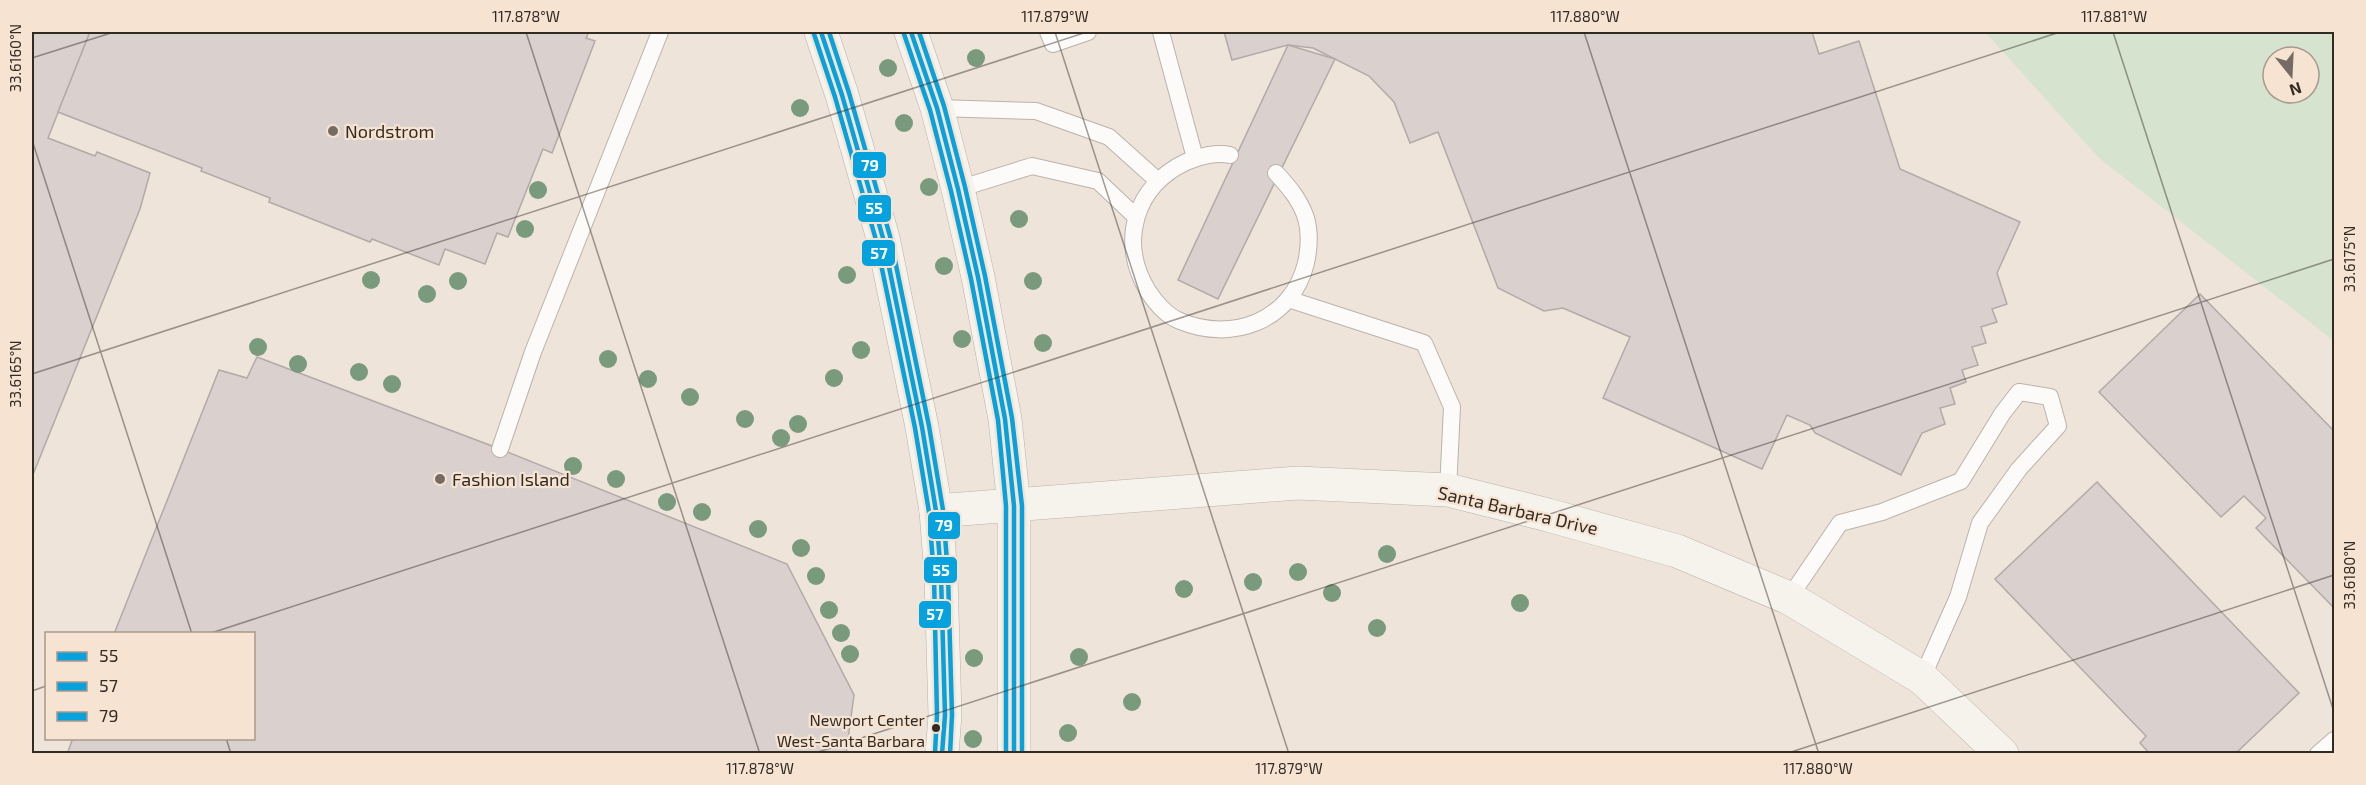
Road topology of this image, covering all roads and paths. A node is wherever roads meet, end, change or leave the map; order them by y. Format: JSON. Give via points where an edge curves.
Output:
{"nodes":[{"id":1,"x":660,"y":32,"type":"edge"},
{"id":2,"x":821,"y":32,"type":"edge"},
{"id":3,"x":911,"y":32,"type":"edge"},
{"id":4,"x":1048,"y":32,"type":"edge"},
{"id":5,"x":1088,"y":32,"type":"edge"},
{"id":6,"x":1161,"y":32,"type":"edge"},
{"id":7,"x":937,"y":108,"type":"junction"},
{"id":8,"x":1230,"y":155,"type":"dead end"},
{"id":9,"x":1195,"y":158,"type":"junction"},
{"id":10,"x":1276,"y":173,"type":"dead end"},
{"id":11,"x":1158,"y":181,"type":"junction"},
{"id":12,"x":958,"y":189,"type":"junction"},
{"id":13,"x":1136,"y":216,"type":"junction"},
{"id":14,"x":1288,"y":299,"type":"junction"},
{"id":15,"x":500,"y":449,"type":"dead end"},
{"id":16,"x":1448,"y":490,"type":"junction"},
{"id":17,"x":1014,"y":506,"type":"junction"},
{"id":18,"x":936,"y":511,"type":"junction"},
{"id":19,"x":1789,"y":598,"type":"junction"},
{"id":20,"x":1922,"y":678,"type":"junction"},
{"id":21,"x":2334,"y":740,"type":"edge"},
{"id":22,"x":942,"y":753,"type":"edge"},
{"id":23,"x":1014,"y":753,"type":"edge"},
{"id":24,"x":2002,"y":753,"type":"edge"},
{"id":25,"x":2318,"y":753,"type":"edge"}],
"edges":[{"from":1,"to":15,"type":"lane","via":[[533,352]]},
{"from":2,"to":18,"type":"main road","via":[[883,238]]},
{"from":3,"to":7,"type":"main road"},
{"from":4,"to":5,"type":"lane","via":[[1053,44]]},
{"from":6,"to":9,"type":"lane"},
{"from":7,"to":11,"type":"lane","via":[[1036,111],[1109,137]]},
{"from":7,"to":12,"type":"main road"},
{"from":8,"to":9,"type":"lane"},
{"from":9,"to":11,"type":"lane","via":[[1170,170]]},
{"from":10,"to":14,"type":"lane","via":[[1295,194],[1306,220],[1309,248],[1303,275]]},
{"from":11,"to":13,"type":"lane"},
{"from":12,"to":13,"type":"lane","via":[[1032,166],[1098,181]]},
{"from":12,"to":17,"type":"main road","via":[[1005,418]]},
{"from":13,"to":14,"type":"lane","via":[[1132,246],[1138,275],[1154,301],[1178,320],[1206,330],[1237,329],[1265,319]]},
{"from":14,"to":16,"type":"lane","via":[[1424,343],[1452,407]]},
{"from":16,"to":17,"type":"main road","name":"Santa Barbara Drive","via":[[1298,483]]},
{"from":16,"to":19,"type":"main road","name":"Santa Barbara Drive","via":[[1677,551]]},
{"from":17,"to":18,"type":"main road","name":"Santa Barbara Drive"},
{"from":17,"to":23,"type":"main road"},
{"from":18,"to":22,"type":"main road","via":[[945,715]]},
{"from":19,"to":20,"type":"main road","name":"Santa Barbara Drive"},
{"from":19,"to":20,"type":"lane","via":[[1840,523],[1882,512],[1961,481],[2019,392],[2050,397],[2058,426],[2019,469],[1980,523],[1958,597]]},
{"from":20,"to":24,"type":"main road","name":"Santa Barbara Drive"},
{"from":21,"to":25,"type":"lane"}]}
